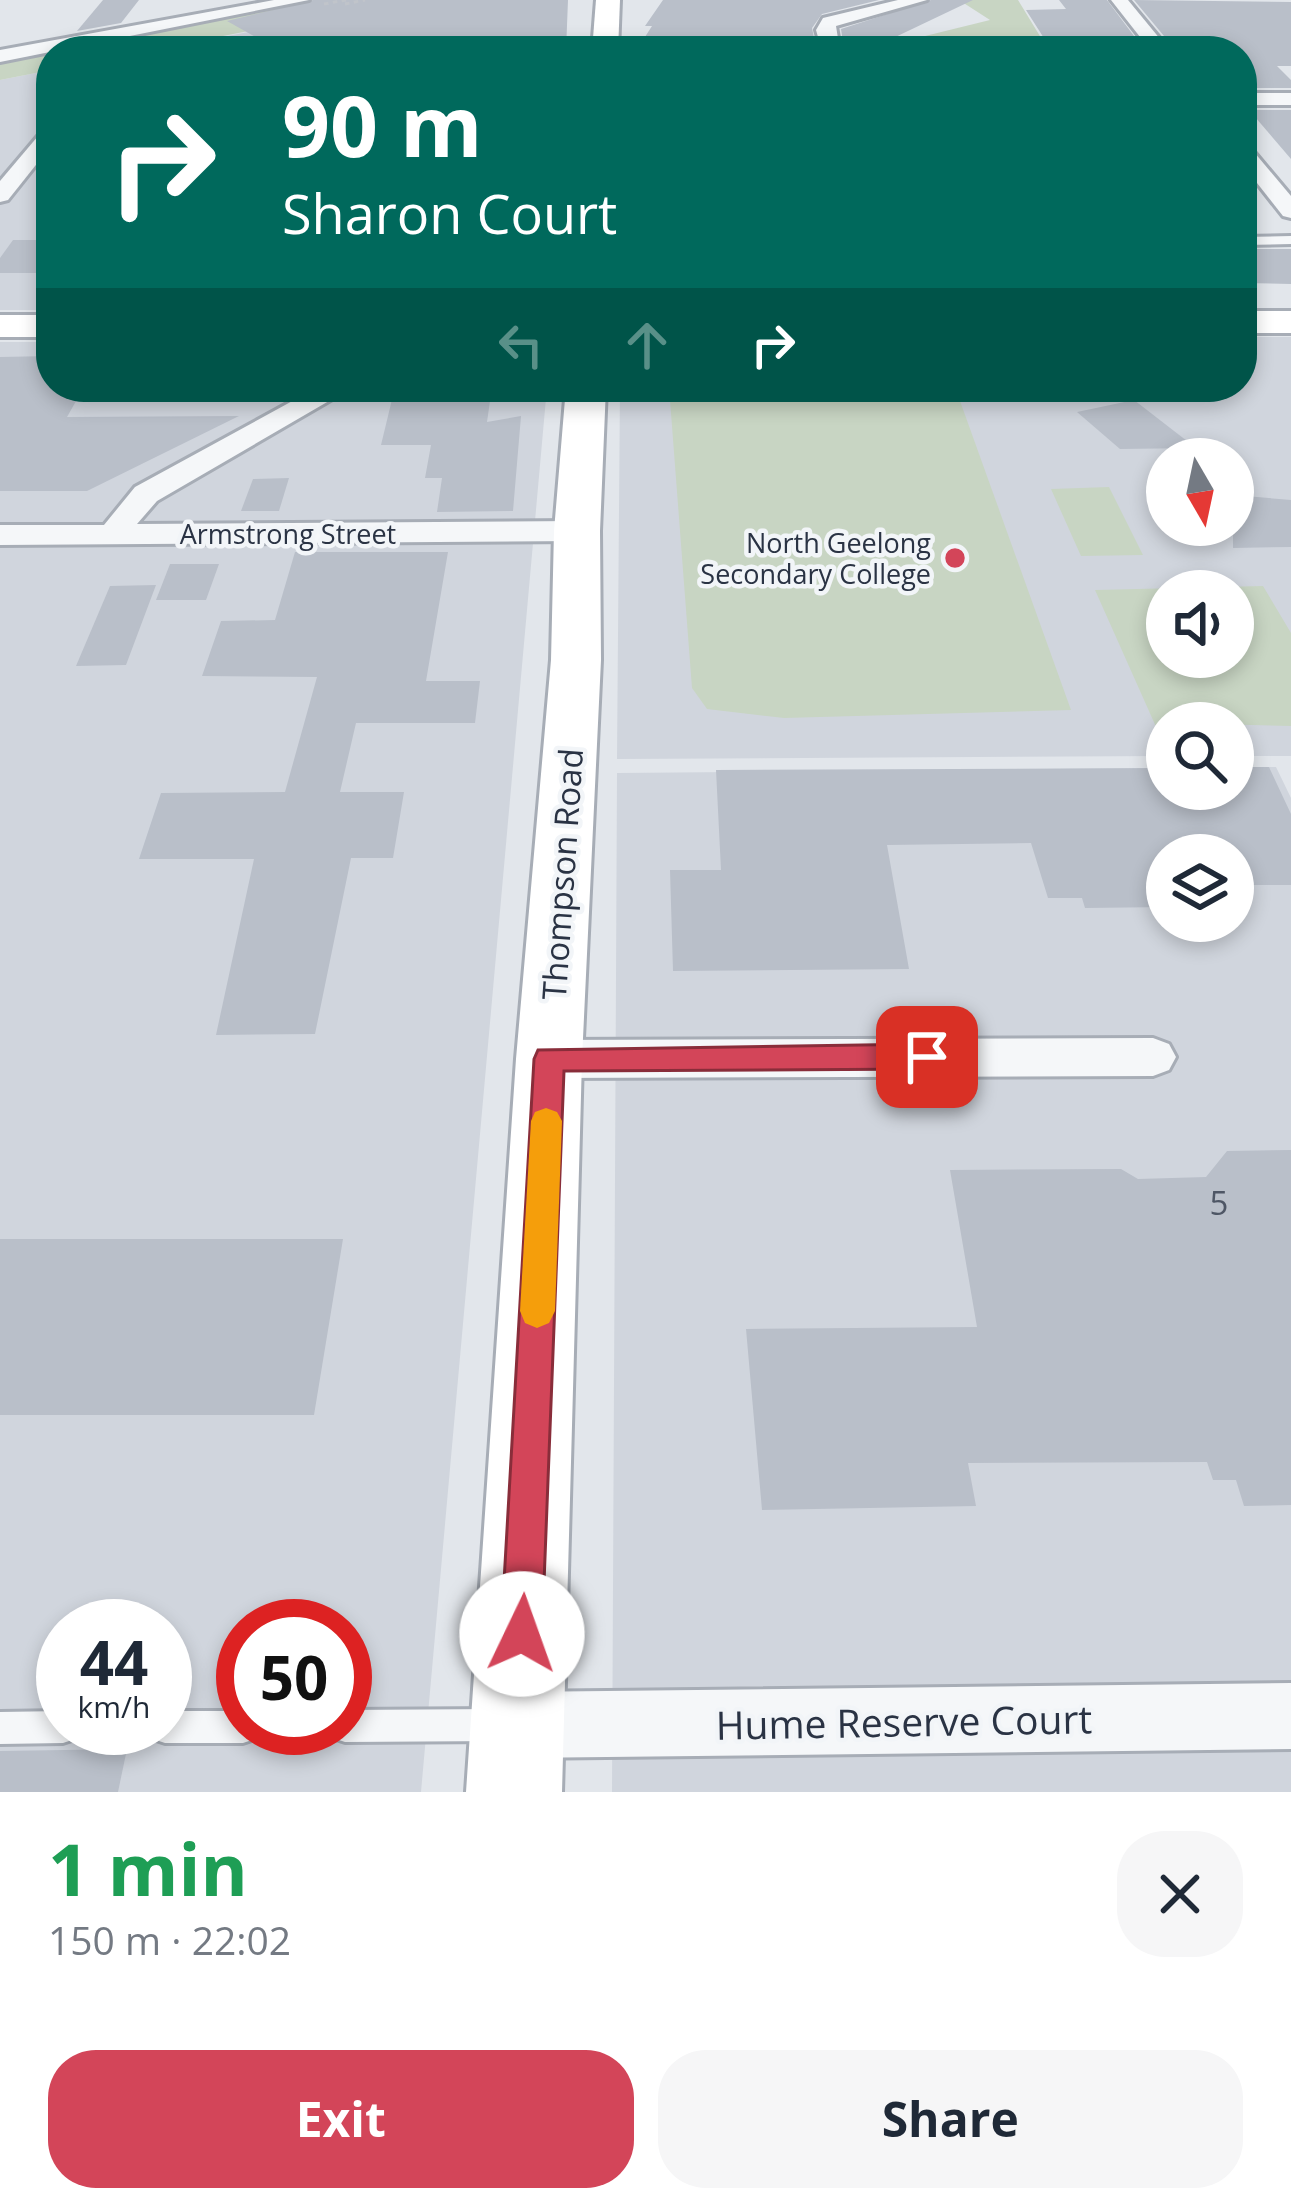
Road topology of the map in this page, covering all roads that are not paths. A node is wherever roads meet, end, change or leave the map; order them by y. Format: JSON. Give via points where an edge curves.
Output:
{"nodes":[{"id":1,"x":172,"y":0,"type":"edge"},
{"id":2,"x":301,"y":0,"type":"edge"},
{"id":3,"x":608,"y":0,"type":"edge"},
{"id":4,"x":919,"y":0,"type":"edge"},
{"id":5,"x":1119,"y":0,"type":"edge"},
{"id":6,"x":164,"y":25,"type":"junction"},
{"id":7,"x":106,"y":36,"type":"edge"},
{"id":8,"x":606,"y":36,"type":"edge"},
{"id":9,"x":827,"y":36,"type":"edge"},
{"id":10,"x":1149,"y":36,"type":"edge"},
{"id":11,"x":36,"y":49,"type":"edge"},
{"id":12,"x":0,"y":56,"type":"edge"},
{"id":13,"x":1257,"y":99,"type":"edge"},
{"id":14,"x":1291,"y":99,"type":"edge"},
{"id":15,"x":36,"y":151,"type":"edge"},
{"id":16,"x":1257,"y":168,"type":"edge"},
{"id":17,"x":1257,"y":187,"type":"edge"},
{"id":18,"x":1272,"y":187,"type":"junction"},
{"id":19,"x":0,"y":195,"type":"edge"},
{"id":20,"x":1291,"y":211,"type":"edge"},
{"id":21,"x":1257,"y":241,"type":"edge"},
{"id":22,"x":1291,"y":241,"type":"edge"},
{"id":23,"x":0,"y":326,"type":"edge"},
{"id":24,"x":36,"y":326,"type":"edge"},
{"id":25,"x":312,"y":402,"type":"edge"},
{"id":26,"x":583,"y":402,"type":"edge"},
{"id":27,"x":577,"y":531,"type":"junction"},
{"id":28,"x":113,"y":534,"type":"junction"},
{"id":29,"x":0,"y":535,"type":"edge"},
{"id":30,"x":1153,"y":1057,"type":"dead end"},
{"id":31,"x":549,"y":1059,"type":"junction"},
{"id":32,"x":1291,"y":1716,"type":"edge"},
{"id":33,"x":36,"y":1727,"type":"edge"},
{"id":34,"x":0,"y":1728,"type":"edge"},
{"id":35,"x":372,"y":1731,"type":"edge"},
{"id":36,"x":516,"y":1759,"type":"edge"}],
"edges":[{"from":1,"to":6,"type":"street","via":[[158,19]]},
{"from":2,"to":6,"type":"street"},
{"from":3,"to":8,"type":"main road"},
{"from":4,"to":9,"type":"street","via":[[829,22]]},
{"from":5,"to":10,"type":"street"},
{"from":6,"to":7,"type":"street"},
{"from":11,"to":12,"type":"street"},
{"from":13,"to":14,"type":"street"},
{"from":15,"to":19,"type":"street"},
{"from":16,"to":18,"type":"street"},
{"from":17,"to":18,"type":"street"},
{"from":18,"to":20,"type":"street"},
{"from":21,"to":22,"type":"lane"},
{"from":23,"to":24,"type":"main road"},
{"from":25,"to":28,"type":"street","via":[[146,494]]},
{"from":26,"to":27,"type":"main road","name":"Thompson Road"},
{"from":27,"to":28,"type":"street","name":"Armstrong Street"},
{"from":27,"to":31,"type":"main road","name":"Thompson Road"},
{"from":28,"to":29,"type":"street","name":"Armstrong Street"},
{"from":30,"to":31,"type":"street"},
{"from":31,"to":36,"type":"main road","name":"Thompson Road"},
{"from":32,"to":36,"type":"street","name":"Hume Reserve Court"},
{"from":33,"to":34,"type":"lane"},
{"from":35,"to":36,"type":"lane"}]}
